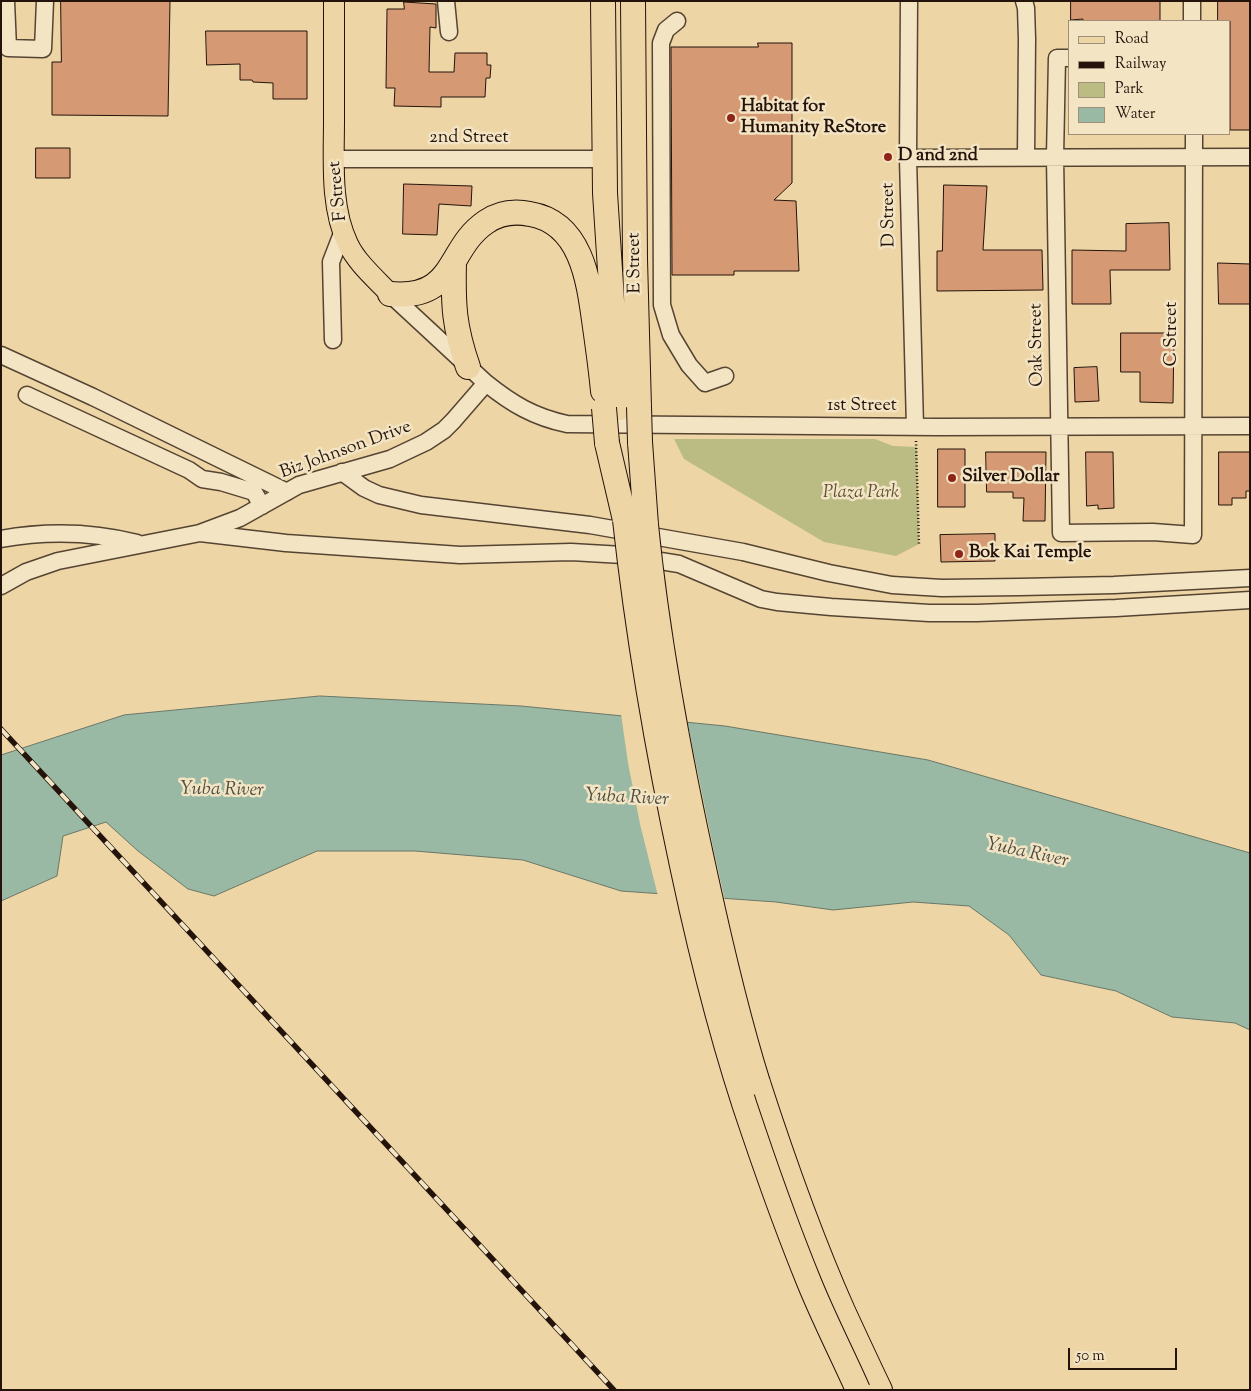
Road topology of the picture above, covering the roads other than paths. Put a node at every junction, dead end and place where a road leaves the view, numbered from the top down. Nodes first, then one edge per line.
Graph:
1 (6, 1) edge
2 (44, 1) edge
3 (334, 1) edge
4 (446, 1) edge
5 (603, 1) edge
6 (909, 1) edge
7 (1024, 1) edge
8 (1192, 1) edge
9 (635, 3) edge
10 (1192, 20) edge
11 (677, 21) dead end
12 (449, 32) dead end
13 (1063, 58) edge
14 (1194, 135) edge
15 (1026, 157) junction
16 (1056, 157) junction
17 (1194, 157) junction
18 (1250, 157) edge
19 (908, 158) junction
20 (335, 159) junction
21 (604, 159) junction
22 (343, 231) junction
23 (454, 263) junction
24 (390, 294) junction
25 (332, 340) dead end
26 (1, 355) edge
27 (468, 367) junction
28 (725, 376) dead end
29 (486, 383) junction
30 (27, 395) dead end
31 (621, 408) junction
32 (1059, 426) junction
33 (1192, 426) junction
34 (1250, 426) edge
35 (915, 427) junction
36 (342, 472) junction
37 (287, 492) junction
38 (262, 506) junction
39 (635, 523) junction
40 (200, 533) junction
41 (1193, 535) joint
42 (1, 540) edge
43 (144, 544) junction
44 (1250, 578) edge
45 (1, 586) edge
46 (1250, 600) edge
47 (858, 1390) edge
48 (880, 1390) edge

1 - 2 street
3 - 20 main road, F Street
4 - 12 street
5 - 21 highway, E Street
6 - 19 street, D Street
7 - 15 street
8 - 10 street
9 - 31 highway, E Street
11 - 28 street
13 - 16 street, Oak Street
14 - 17 street, C Street
15 - 16 street
15 - 19 street
16 - 17 street
16 - 32 street, Oak Street
17 - 18 street
17 - 33 street, C Street
19 - 35 street, D Street
20 - 21 street, 2nd Street
20 - 22 main road, F Street
21 - 31 highway, E Street
22 - 24 main road, F Street
22 - 25 street
23 - 24 highway
23 - 27 highway
23 - 31 highway
24 - 27 street, F Street
26 - 37 street
27 - 29 street, F Street
29 - 35 street, 1st Street
29 - 36 street, Biz Johnson Drive
30 - 38 street
31 - 39 highway, E Street
32 - 33 street, 1st Street
32 - 35 street, 1st Street
32 - 41 street, Oak Street
33 - 34 street, 1st Street
33 - 41 street, C Street
36 - 37 street, Biz Johnson Drive
36 - 44 street
37 - 38 street, Biz Johnson Drive
38 - 40 street, Biz Johnson Drive
39 - 47 highway, bridge
39 - 48 highway, bridge
40 - 43 street, Biz Johnson Drive
40 - 46 street
42 - 43 street
43 - 45 street, Biz Johnson Drive

